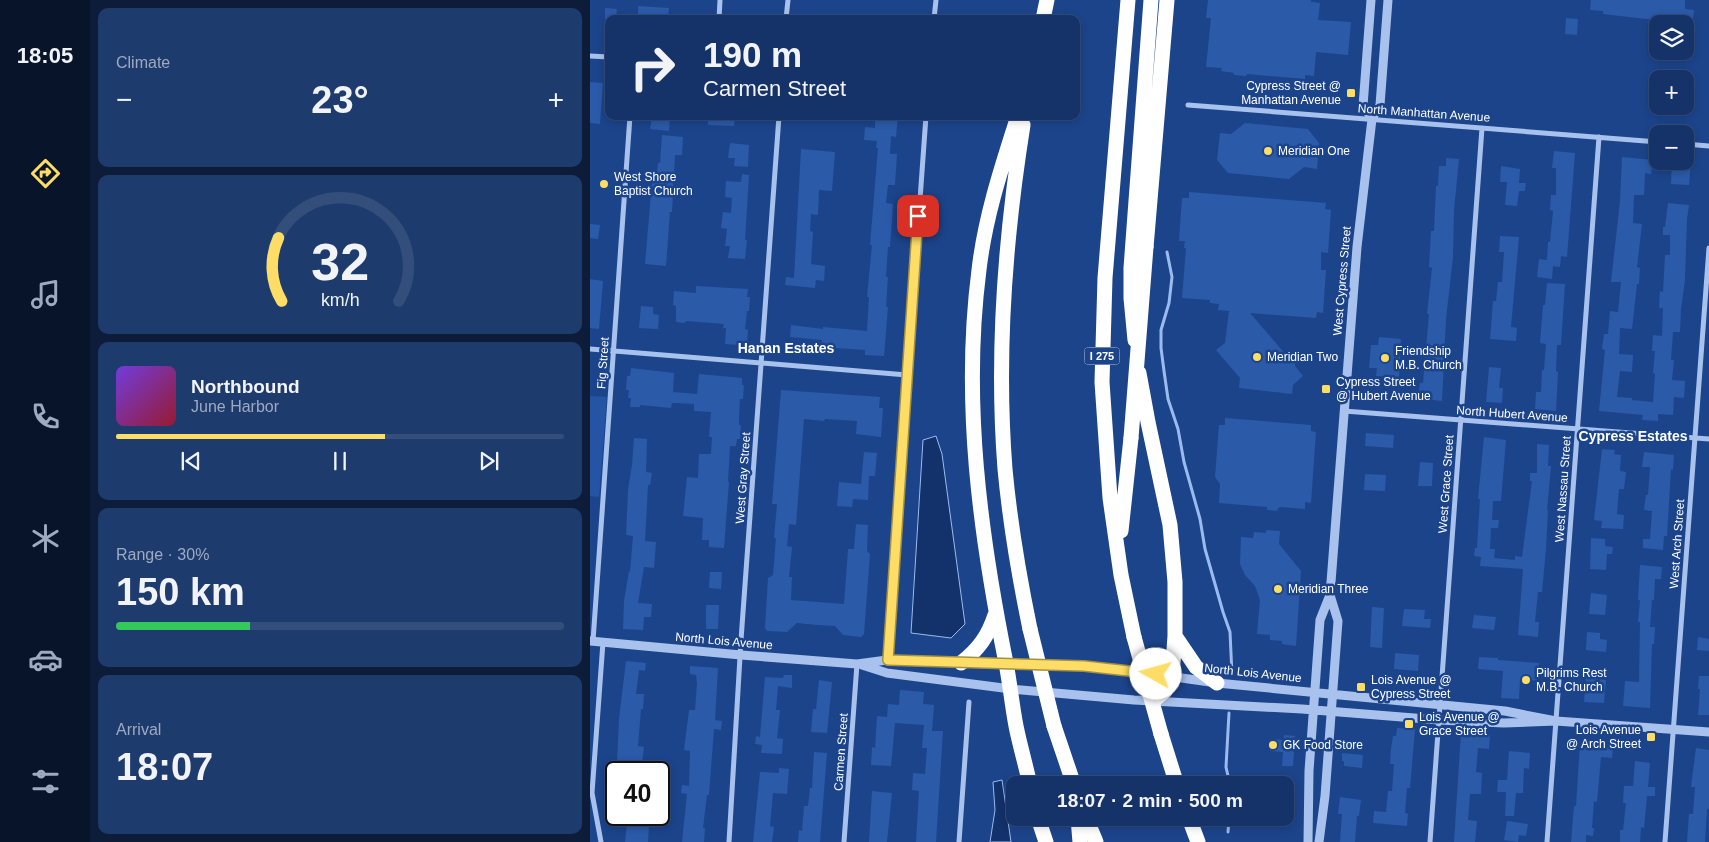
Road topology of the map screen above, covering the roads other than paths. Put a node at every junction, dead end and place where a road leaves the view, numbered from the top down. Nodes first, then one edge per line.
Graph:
1 (720, 0) edge
2 (788, 0) edge
3 (936, 0) edge
4 (1047, 0) edge
5 (1128, 0) edge
6 (1151, 0) edge
7 (1167, 0) edge
8 (1371, 0) edge
9 (1388, 0) edge
10 (719, 15) edge
11 (786, 15) edge
12 (934, 15) edge
13 (1044, 15) edge
14 (590, 56) edge
15 (605, 57) edge
16 (1188, 105) dead end
17 (1372, 119) junction
18 (630, 120) edge
19 (779, 120) edge
20 (926, 120) edge
21 (1017, 120) edge
22 (1023, 120) edge
23 (1482, 128) junction
24 (1599, 137) junction
25 (1649, 141) edge
26 (1694, 145) edge
27 (1709, 146) edge
28 (1709, 248) edge
29 (590, 349) edge
30 (614, 351) junction
31 (761, 363) junction
32 (907, 375) junction
33 (1344, 411) junction
34 (1461, 420) junction
35 (1578, 429) junction
36 (1694, 438) junction
37 (1709, 439) edge
38 (1121, 575) junction
39 (1330, 595) junction
40 (996, 613) junction
41 (1175, 636) junction
42 (592, 641) edge
43 (603, 642) junction
44 (741, 655) junction
45 (888, 660) junction
46 (961, 663) junction
47 (857, 664) junction
48 (1006, 664) junction
49 (1172, 676) junction
50 (1217, 683) junction
51 (1011, 689) junction
52 (1315, 693) junction
53 (1333, 694) junction
54 (1153, 701) junction
55 (969, 702) dead end
56 (1440, 704) junction
57 (1314, 710) junction
58 (1332, 712) junction
59 (1439, 720) junction
60 (1556, 721) junction
61 (1674, 730) junction
62 (1709, 732) edge
63 (1028, 776) edge
64 (1070, 776) edge
65 (1174, 776) edge
66 (1041, 826) edge
67 (1079, 826) edge
68 (1089, 826) edge
69 (1192, 826) edge
70 (601, 842) edge
71 (729, 842) edge
72 (844, 842) edge
73 (959, 842) edge
74 (1046, 842) edge
75 (1080, 842) edge
76 (1096, 842) edge
77 (1198, 842) edge
78 (1308, 842) edge
79 (1319, 842) edge
80 (1430, 842) edge
81 (1547, 842) edge
82 (1665, 842) edge

1 - 10 street
2 - 11 street
3 - 12 street
4 - 13 highway
5 - 38 highway, I 275
6 - 41 highway
7 - 38 highway, bridge
8 - 17 street, West Cypress Street
9 - 17 street, West Cypress Street
14 - 15 street
16 - 17 street, North Manhattan Avenue
17 - 23 street, North Manhattan Avenue
17 - 33 street, West Cypress Street
18 - 30 street, Fig Street
19 - 31 street, West Gray Street
20 - 32 street
21 - 40 highway
22 - 64 highway, bridge
23 - 24 street, North Manhattan Avenue
23 - 34 street, West Grace Street
24 - 25 street, North Manhattan Avenue
24 - 35 street, West Nassau Street
26 - 27 street
28 - 36 street, West Arch Street
29 - 30 street
30 - 31 street
30 - 42 street, Fig Street
31 - 32 street
31 - 44 street, West Gray Street
32 - 45 street
33 - 34 street, North Hubert Avenue
33 - 39 street, West Cypress Street
34 - 35 street, North Hubert Avenue
34 - 56 street, West Grace Street
35 - 36 street, North Hubert Avenue
35 - 60 street, West Nassau Street
36 - 37 street, North Hubert Avenue
36 - 61 street, West Arch Street
38 - 65 highway, I 275, bridge
39 - 52 street, West Cypress Street
39 - 53 street, West Cypress Street
40 - 46 highway
40 - 48 highway
41 - 49 highway
41 - 50 highway
42 - 43 street, North Lois Avenue
43 - 44 street, North Lois Avenue
43 - 70 street
44 - 47 street, North Lois Avenue
44 - 71 street, West Gray Street
45 - 46 street, North Lois Avenue
45 - 47 street, North Lois Avenue
46 - 48 street, North Lois Avenue
47 - 51 street, North Lois Avenue
47 - 72 street, Carmen Street
48 - 49 street, North Lois Avenue
48 - 51 highway
49 - 50 street, North Lois Avenue
49 - 54 highway
50 - 52 street, North Lois Avenue
51 - 54 street, North Lois Avenue
51 - 63 highway
52 - 53 street, North Lois Avenue
52 - 57 street, West Cypress Street
53 - 56 street, North Lois Avenue
53 - 58 street, West Cypress Street
54 - 57 street, North Lois Avenue
55 - 73 street
56 - 59 street, West Grace Street
56 - 60 street, North Lois Avenue
57 - 58 street, North Lois Avenue
57 - 78 street, West Cypress Street
58 - 59 street, North Lois Avenue
58 - 79 street, West Cypress Street
59 - 60 street, North Lois Avenue
59 - 80 street, West Grace Street
60 - 61 street, North Lois Avenue
60 - 81 street, West Nassau Street
61 - 62 street, North Lois Avenue
61 - 82 street, West Arch Street
66 - 74 highway
67 - 75 highway
68 - 76 highway
69 - 77 highway

